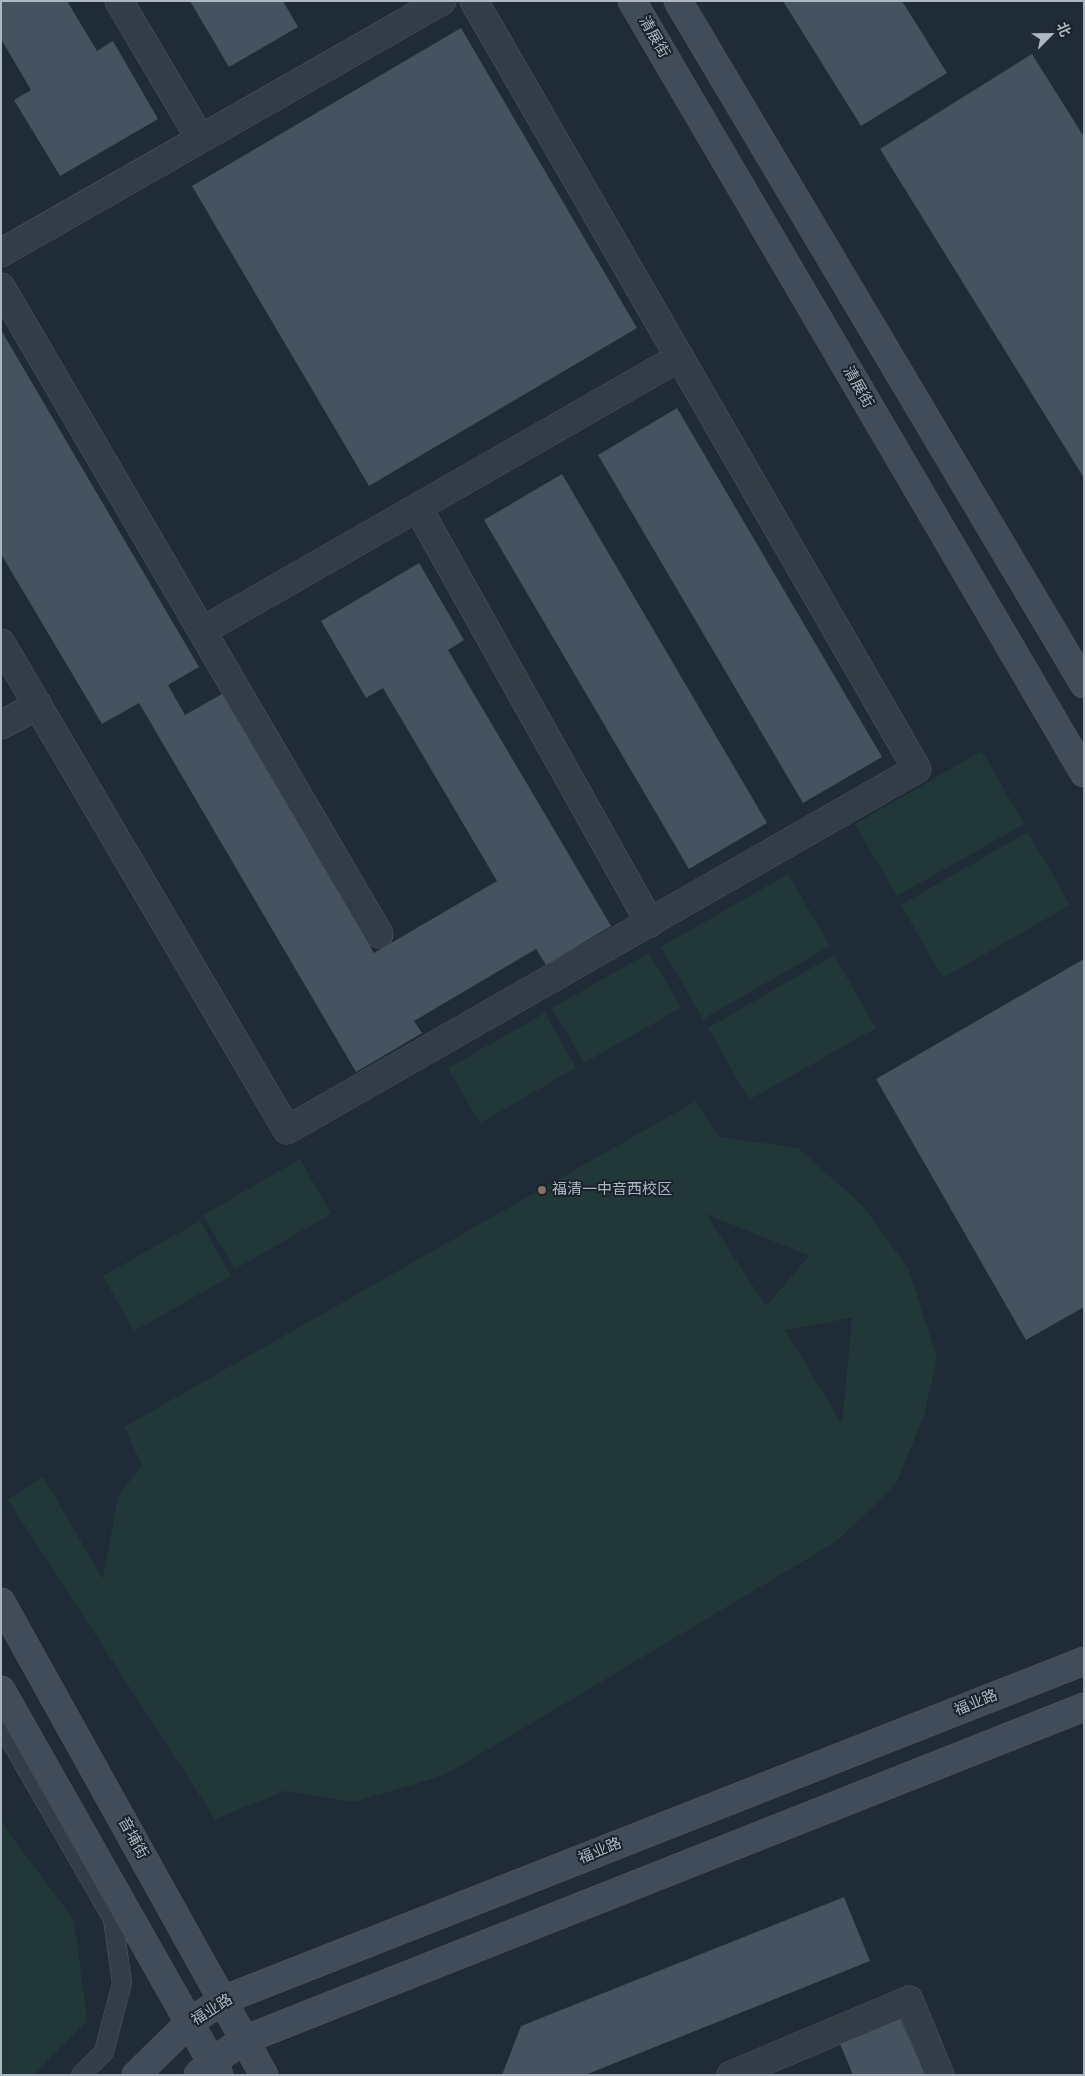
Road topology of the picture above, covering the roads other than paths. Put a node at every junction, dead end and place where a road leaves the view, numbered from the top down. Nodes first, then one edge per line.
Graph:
1 (119, 1) edge
2 (442, 1) edge
3 (474, 1) edge
4 (632, 1) edge
5 (678, 1) edge
6 (200, 138) junction
7 (1, 252) edge
8 (1, 287) edge
9 (680, 358) junction
10 (418, 508) junction
11 (202, 632) junction
12 (1, 642) edge
13 (1084, 684) edge
14 (38, 705) junction
15 (1, 725) edge
16 (1084, 772) edge
17 (650, 923) junction
18 (379, 934) dead end
19 (1, 1602) edge
20 (1084, 1660) edge
21 (1, 1690) edge
22 (1084, 1707) edge
23 (1, 1724) edge
24 (222, 2000) junction
25 (190, 2022) junction
26 (244, 2040) junction
27 (780, 2065) edge
28 (210, 2070) edge
29 (81, 2075) edge
30 (136, 2075) edge
31 (264, 2075) edge
32 (730, 2075) edge
33 (940, 2075) edge

1 - 6 street
2 - 6 street
3 - 9 street
4 - 16 street, 清展街
5 - 13 street
6 - 7 street
8 - 11 street
9 - 10 street
9 - 17 street
10 - 11 street
10 - 17 street
11 - 18 street
12 - 14 street
14 - 15 street
14 - 17 street
19 - 24 street, 音埔街
20 - 24 street, 福业路
21 - 25 street
22 - 26 street
23 - 29 lane
24 - 25 street, 福业路
24 - 26 street, 音埔街
25 - 28 street
25 - 30 street, 福业路
26 - 28 street
26 - 31 street, 音埔街
27 - 32 street
27 - 33 street

